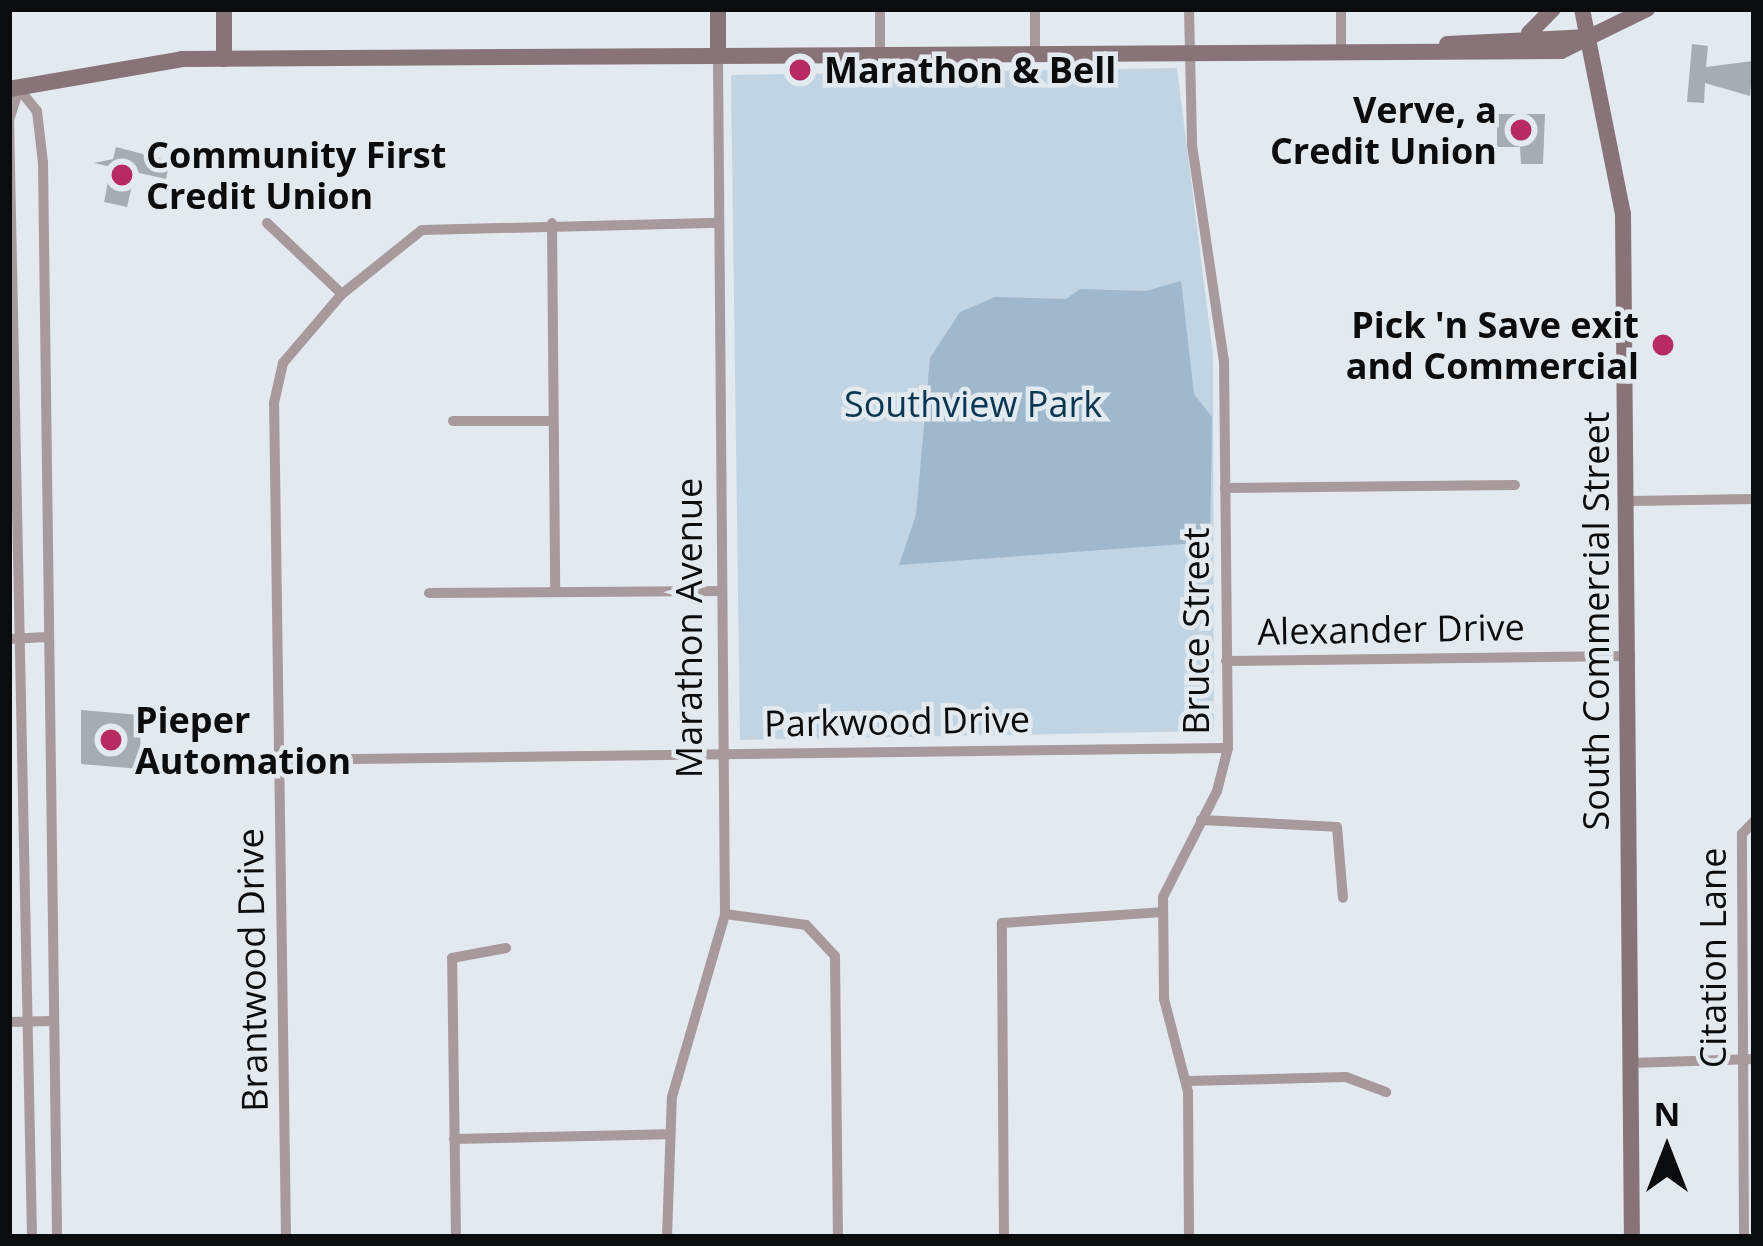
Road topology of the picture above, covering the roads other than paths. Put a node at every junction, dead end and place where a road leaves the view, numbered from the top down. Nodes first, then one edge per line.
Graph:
1 (224, 9) edge
2 (718, 9) edge
3 (880, 9) edge
4 (1035, 9) edge
5 (1189, 9) edge
6 (1341, 9) edge
7 (1553, 9) edge
8 (1582, 9) edge
9 (1647, 9) edge
10 (1526, 35) junction
11 (1589, 37) junction
12 (1430, 47) junction
13 (1342, 48) junction
14 (1189, 49) junction
15 (1035, 50) junction
16 (880, 52) junction
17 (718, 55) junction
18 (224, 59) junction
19 (12, 91) edge
20 (267, 223) dead end
21 (552, 223) junction
22 (719, 223) junction
23 (342, 294) junction
24 (452, 421) dead end
25 (553, 422) junction
26 (1516, 485) dead end
27 (1225, 488) junction
28 (1754, 499) edge
29 (1630, 500) junction
30 (721, 591) junction
31 (555, 592) junction
32 (429, 593) dead end
33 (47, 637) junction
34 (15, 639) edge
35 (1630, 656) junction
36 (1226, 661) junction
37 (1228, 748) junction
38 (722, 753) junction
39 (280, 760) junction
40 (1201, 820) junction
41 (1750, 822) edge
42 (1342, 898) dead end
43 (1162, 912) junction
44 (725, 914) junction
45 (506, 949) dead end
46 (29, 1021) junction
47 (53, 1021) junction
48 (9, 1022) edge
49 (1749, 1059) edge
50 (1631, 1064) junction
51 (1186, 1081) junction
52 (1386, 1092) dead end
53 (667, 1134) junction
54 (454, 1139) junction
55 (32, 1237) edge
56 (57, 1237) edge
57 (286, 1237) edge
58 (456, 1237) edge
59 (667, 1237) edge
60 (838, 1237) edge
61 (1004, 1237) edge
62 (1189, 1237) edge
63 (1632, 1237) edge
64 (1744, 1237) edge

1 - 18 main road
2 - 17 main road, Marathon Avenue
3 - 16 street
4 - 15 street
5 - 14 street, Bruce Street
6 - 13 street
7 - 10 main road
8 - 11 main road, South Commercial Street
9 - 11 main road
10 - 11 main road
10 - 12 main road
11 - 12 main road
11 - 29 main road, South Commercial Street
12 - 13 main road
13 - 14 main road
14 - 15 main road
14 - 27 street, Bruce Street
15 - 16 main road
16 - 17 main road
17 - 18 main road
17 - 22 street, Marathon Avenue
18 - 19 main road
19 - 33 street
19 - 34 street
20 - 23 street
21 - 22 street, Brantwood Drive
21 - 23 street, Brantwood Drive
21 - 25 street
22 - 30 street, Marathon Avenue
23 - 39 street, Brantwood Drive
24 - 25 street
25 - 31 street
26 - 27 street
27 - 36 street, Bruce Street
28 - 29 street
29 - 35 main road, South Commercial Street
30 - 31 street
30 - 38 street, Marathon Avenue
31 - 32 street
33 - 34 street
33 - 47 street
34 - 46 street
35 - 36 street, Alexander Drive
35 - 50 main road, South Commercial Street
36 - 37 street, Bruce Street
37 - 38 street, Parkwood Drive
37 - 40 street, Bruce Street
38 - 39 street, Parkwood Drive
38 - 44 street, Marathon Avenue
39 - 57 street, Brantwood Drive
40 - 42 street
40 - 43 street, Bruce Street
41 - 49 street, Citation Lane
43 - 51 street, Bruce Street
43 - 61 street
44 - 53 street, Marathon Avenue
44 - 60 street
45 - 54 street
46 - 47 street
46 - 48 street
46 - 55 street
47 - 56 street
49 - 50 street
49 - 64 street, Citation Lane
50 - 63 main road, South Commercial Street
51 - 52 street
51 - 62 street, Bruce Street
53 - 54 street
53 - 59 street, Marathon Avenue
54 - 58 street

